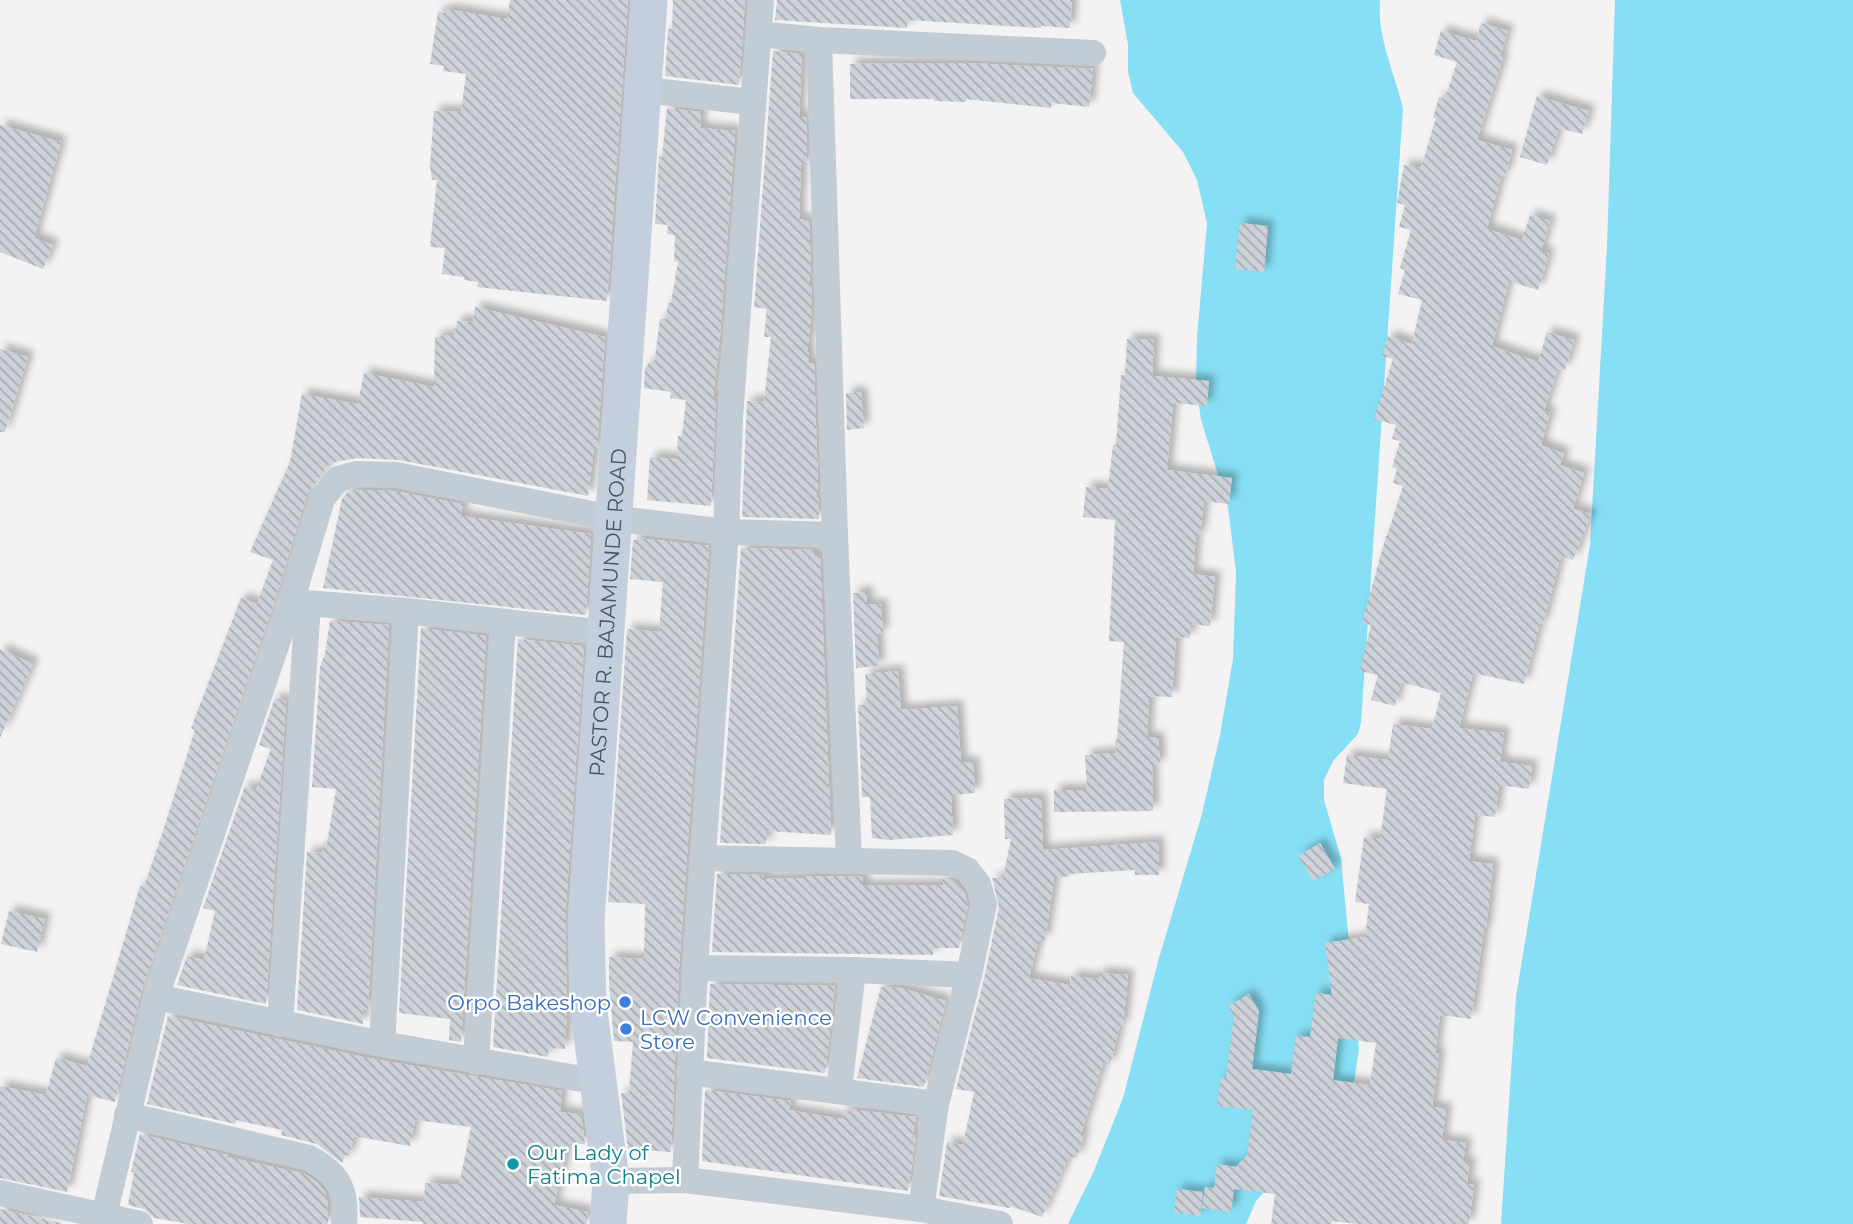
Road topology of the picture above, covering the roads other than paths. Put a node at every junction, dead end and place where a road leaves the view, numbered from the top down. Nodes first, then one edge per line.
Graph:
1 (649, 0) edge
2 (761, 0) edge
3 (758, 34) junction
4 (819, 40) junction
5 (1093, 53) dead end
6 (645, 90) junction
7 (752, 103) junction
8 (612, 518) junction
9 (726, 532) junction
10 (835, 535) junction
11 (300, 603) junction
12 (406, 611) junction
13 (503, 622) junction
14 (606, 633) junction
15 (702, 858) junction
16 (849, 860) junction
17 (695, 968) junction
18 (853, 970) junction
19 (969, 975) junction
20 (156, 997) junction
21 (280, 1024) junction
22 (382, 1044) junction
23 (475, 1062) junction
24 (689, 1072) junction
25 (599, 1082) junction
26 (839, 1091) junction
27 (936, 1104) junction
28 (127, 1115) junction
29 (685, 1180) junction
30 (611, 1181) junction
31 (0, 1193) edge
32 (921, 1209) junction
33 (103, 1220) edge
34 (140, 1224) edge
35 (344, 1224) edge
36 (608, 1224) edge
37 (1000, 1224) edge

1 - 6 street, PASTOR R. BAJAMUNDE ROAD
2 - 3 street
3 - 4 street
3 - 7 street
4 - 5 street
4 - 10 street
6 - 7 street
6 - 8 street, PASTOR R. BAJAMUNDE ROAD
7 - 9 street
8 - 9 street
8 - 11 street
8 - 14 street, PASTOR R. BAJAMUNDE ROAD
9 - 10 street
9 - 15 street
10 - 16 street
11 - 12 street
11 - 20 street
11 - 21 street
12 - 13 street
12 - 22 street
13 - 14 street
13 - 23 street
14 - 25 street, PASTOR R. BAJAMUNDE ROAD
15 - 16 street
15 - 17 street
16 - 19 street
17 - 18 street
17 - 24 street
18 - 19 street
18 - 26 street
19 - 27 street
20 - 21 street
20 - 28 street
21 - 22 street
22 - 23 street
23 - 25 street
24 - 26 street
24 - 29 street
25 - 30 street, PASTOR R. BAJAMUNDE ROAD
26 - 27 street
27 - 32 street
28 - 33 street
28 - 35 street
29 - 30 street
29 - 32 street
30 - 36 street, PASTOR R. BAJAMUNDE ROAD
31 - 33 street
32 - 37 street
33 - 34 street

